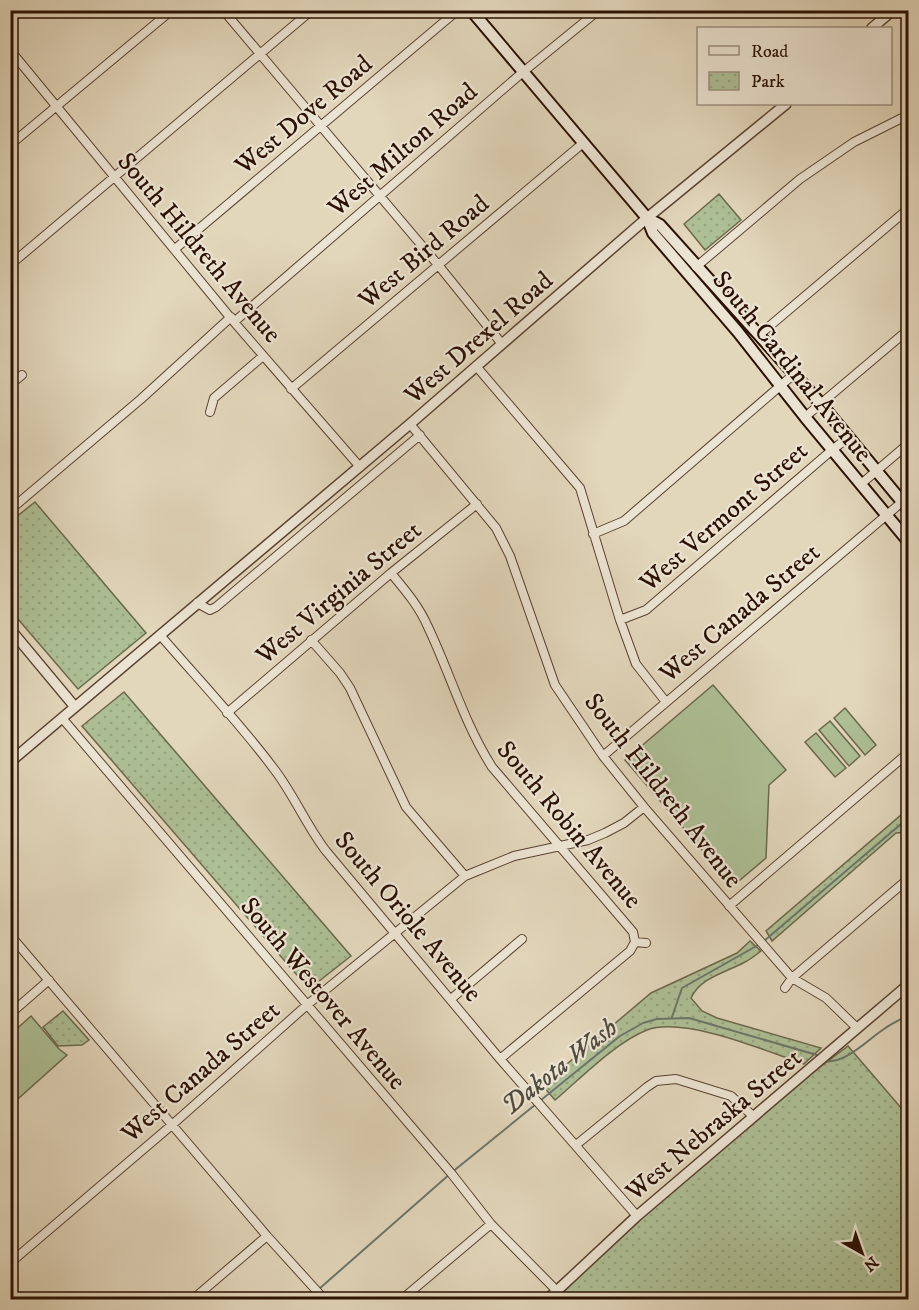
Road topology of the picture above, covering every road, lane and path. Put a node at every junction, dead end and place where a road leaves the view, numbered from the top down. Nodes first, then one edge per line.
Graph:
1 (21, 10) edge
2 (172, 10) edge
3 (223, 10) edge
4 (312, 10) edge
5 (458, 10) edge
6 (471, 10) edge
7 (599, 10) edge
8 (894, 10) edge
9 (10, 20) edge
10 (873, 27) edge
11 (10, 50) edge
12 (260, 54) junction
13 (523, 72) junction
14 (785, 105) edge
15 (58, 107) junction
16 (909, 115) edge
17 (321, 127) junction
18 (582, 144) junction
19 (10, 145) edge
20 (114, 177) junction
21 (381, 196) junction
22 (909, 208) edge
23 (646, 218) junction
24 (175, 249) junction
25 (10, 265) edge
26 (439, 266) junction
27 (696, 267) junction
28 (232, 320) junction
29 (909, 330) edge
30 (759, 335) junction
31 (502, 344) junction
32 (263, 356) junction
33 (476, 366) junction
34 (794, 374) junction
35 (22, 375) dead end
36 (10, 385) edge
37 (781, 386) junction
38 (291, 389) junction
39 (821, 404) junction
40 (210, 412) dead end
41 (805, 417) junction
42 (410, 424) junction
43 (420, 435) junction
44 (849, 437) junction
45 (909, 444) edge
46 (832, 450) junction
47 (360, 467) junction
48 (877, 470) junction
49 (861, 484) junction
50 (477, 504) junction
51 (905, 505) edge
52 (10, 510) edge
53 (886, 515) junction
54 (593, 534) junction
55 (909, 541) edge
56 (391, 573) junction
57 (197, 603) junction
58 (620, 620) junction
59 (10, 629) edge
60 (160, 634) junction
61 (311, 640) junction
62 (666, 702) junction
63 (75, 707) junction
64 (227, 713) junction
65 (62, 718) junction
66 (909, 753) edge
67 (603, 756) junction
68 (10, 762) edge
69 (644, 807) junction
70 (560, 846) junction
71 (465, 876) junction
72 (909, 879) edge
73 (729, 906) junction
74 (395, 932) junction
75 (10, 935) edge
76 (522, 939) dead end
77 (635, 942) junction
78 (646, 943) dead end
79 (792, 978) junction
80 (49, 980) junction
81 (909, 985) edge
82 (785, 988) dead end
83 (451, 999) junction
84 (307, 1005) junction
85 (10, 1014) edge
86 (856, 1027) junction
87 (500, 1059) junction
88 (753, 1116) junction
89 (173, 1124) junction
90 (576, 1145) junction
91 (637, 1216) junction
92 (491, 1224) junction
93 (267, 1236) junction
94 (10, 1263) edge
95 (556, 1292) junction
96 (192, 1299) edge
97 (325, 1299) edge
98 (401, 1299) edge
99 (547, 1299) edge

1 - 9 street
2 - 15 street
3 - 12 street
4 - 12 street
5 - 17 street, West Dove Road
6 - 13 main road, South Cardinal Avenue
7 - 13 street, West Milton Road
8 - 10 street
11 - 15 street, South Hildreth Avenue
12 - 17 street
12 - 20 street
13 - 18 main road, South Cardinal Avenue
13 - 21 street, West Milton Road
14 - 23 street, West Drexel Road
15 - 19 street
15 - 20 street, South Hildreth Avenue
16 - 27 street
17 - 21 street
17 - 24 street, West Dove Road
18 - 23 main road, South Cardinal Avenue
18 - 26 street, West Bird Road
20 - 24 street, South Hildreth Avenue
20 - 25 street
21 - 26 street
21 - 28 street, West Milton Road
22 - 30 street
23 - 27 main road, South Cardinal Avenue
23 - 31 street, West Drexel Road
23 - 37 main road, South Cardinal Avenue
24 - 28 street, South Hildreth Avenue
26 - 31 street
26 - 38 street, West Bird Road
27 - 30 main road, South Cardinal Avenue
28 - 32 street, South Hildreth Avenue
28 - 52 street, West Milton Road
29 - 39 street
30 - 34 main road, South Cardinal Avenue
31 - 33 street, West Drexel Road
32 - 38 street, South Hildreth Avenue
32 - 40 street
33 - 42 street, West Drexel Road
33 - 54 street
34 - 37 street
34 - 39 main road, South Cardinal Avenue
35 - 36 street
37 - 41 main road, South Cardinal Avenue
37 - 54 street
38 - 47 street, South Hildreth Avenue
39 - 41 street
39 - 44 main road, South Cardinal Avenue
41 - 46 main road, South Cardinal Avenue
42 - 43 street, South Hildreth Avenue
42 - 47 street, West Drexel Road
43 - 50 street, South Hildreth Avenue
43 - 57 street, West Drexel Road
44 - 46 street, West Vermont Street
44 - 48 main road, South Cardinal Avenue
45 - 48 street
46 - 49 main road, South Cardinal Avenue
46 - 58 street, West Vermont Street
47 - 57 street, West Drexel Road
48 - 49 street
48 - 51 main road, South Cardinal Avenue
49 - 53 main road, South Cardinal Avenue
50 - 56 street, West Virginia Street
50 - 67 street, South Hildreth Avenue
51 - 53 street, West Canada Street
53 - 55 main road, South Cardinal Avenue
53 - 62 street, West Canada Street
54 - 58 street
56 - 61 street, West Virginia Street
56 - 70 street, South Robin Avenue
57 - 60 street, West Drexel Road
58 - 62 street
59 - 63 street
60 - 63 street, West Drexel Road
60 - 64 street, South Oriole Avenue
61 - 64 street, West Virginia Street
61 - 71 street
62 - 67 street, West Canada Street
63 - 65 street, West Drexel Road
64 - 74 street, South Oriole Avenue
65 - 68 street, West Drexel Road
65 - 84 street, South Westover Avenue
66 - 73 street
67 - 69 street, South Hildreth Avenue
69 - 70 street, West Canada Street
69 - 73 street, South Hildreth Avenue
70 - 71 street, West Canada Street
70 - 77 street, South Robin Avenue
71 - 74 street, West Canada Street
72 - 79 street
73 - 79 street, South Hildreth Avenue
74 - 83 street, South Oriole Avenue
74 - 84 street, West Canada Street
75 - 80 street
76 - 83 street
77 - 78 street
77 - 87 street
79 - 82 street
79 - 86 street, South Hildreth Avenue
80 - 85 street
80 - 89 street
81 - 86 street, West Nebraska Street
83 - 87 street, South Oriole Avenue
84 - 89 street, West Canada Street
84 - 92 street, South Westover Avenue
86 - 88 street, West Nebraska Street
87 - 90 street, South Oriole Avenue
88 - 90 street
88 - 91 street, West Nebraska Street
89 - 93 street
89 - 94 street, West Canada Street
90 - 91 street, South Oriole Avenue
91 - 95 street, West Nebraska Street
92 - 95 street, South Westover Avenue
92 - 98 street
93 - 96 street
93 - 97 street
95 - 99 street, West Nebraska Street

